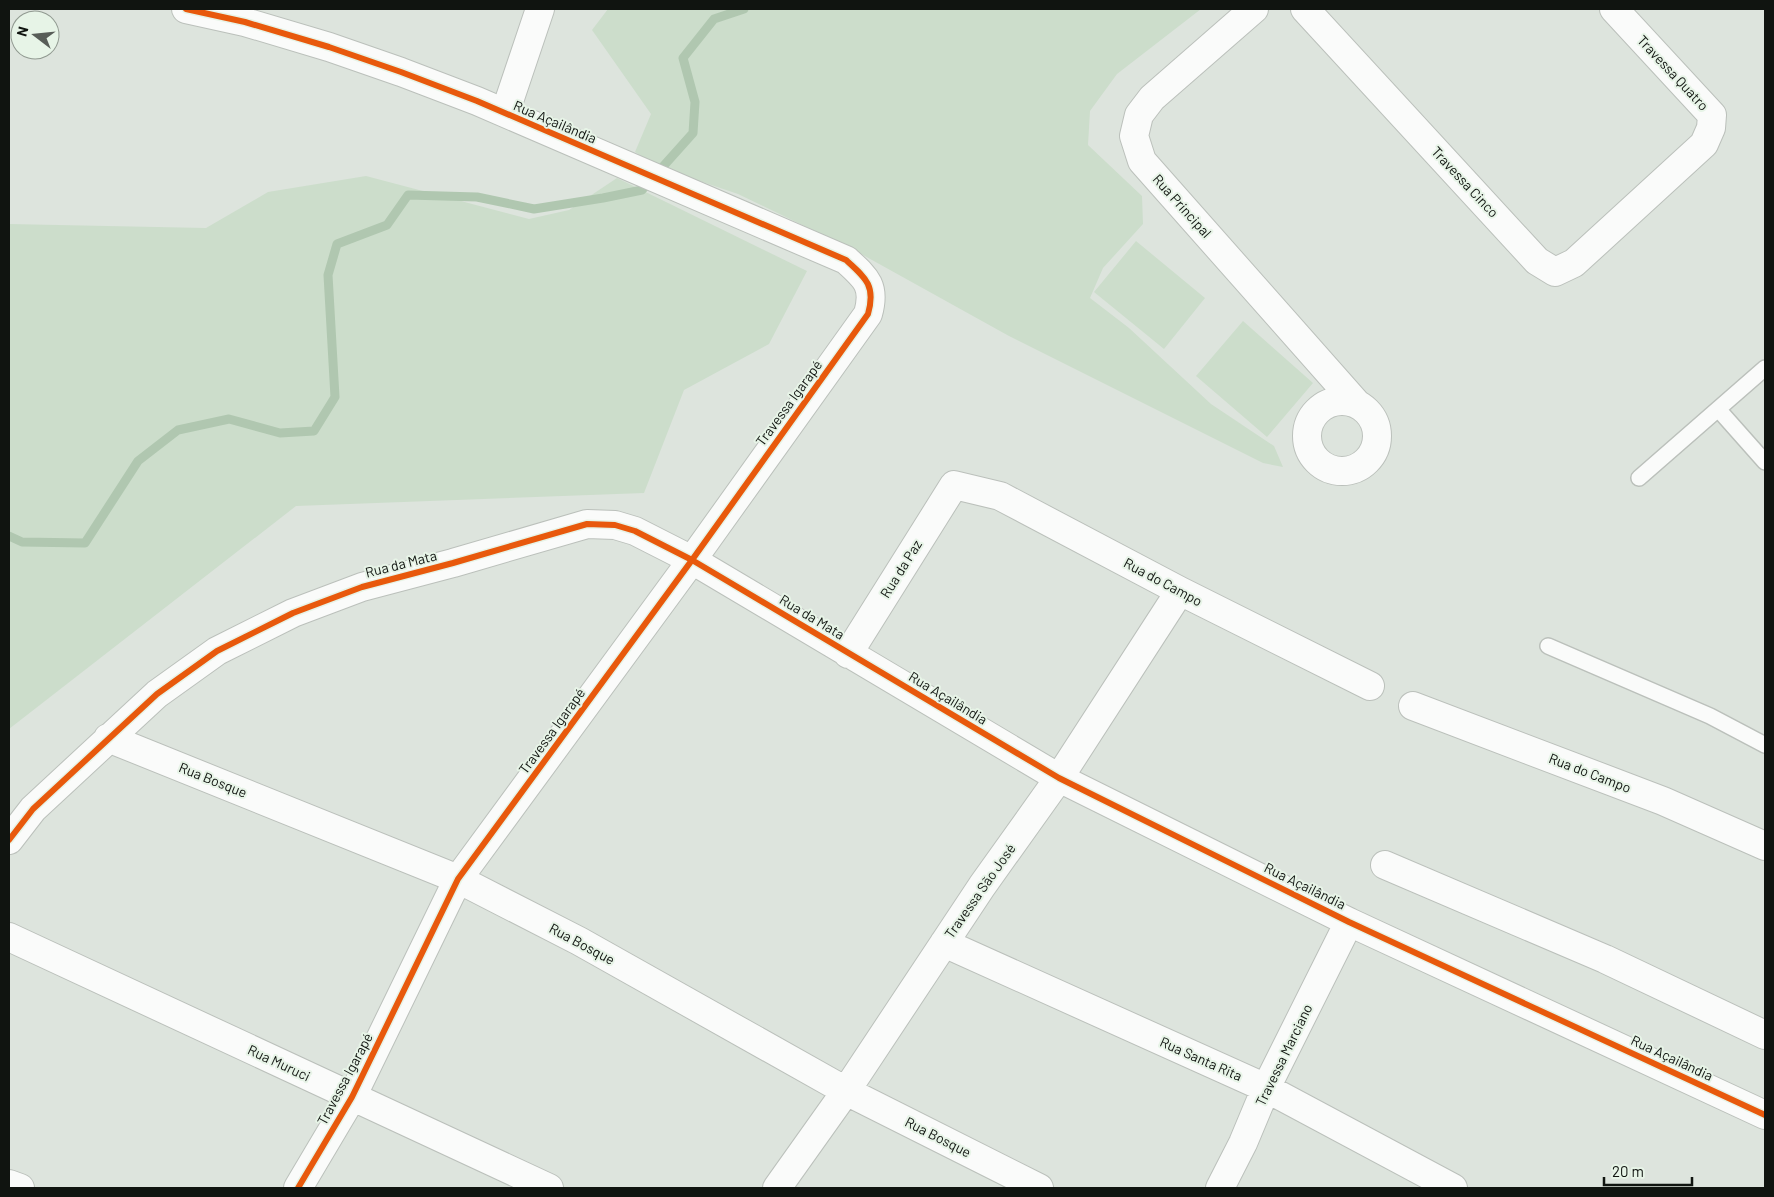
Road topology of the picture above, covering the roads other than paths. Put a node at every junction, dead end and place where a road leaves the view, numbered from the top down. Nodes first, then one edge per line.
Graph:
1 (186, 9) edge
2 (540, 9) edge
3 (1254, 9) edge
4 (1305, 9) edge
5 (1614, 9) edge
6 (505, 113) junction
7 (1638, 205) joint
8 (868, 314) joint
9 (1765, 368) edge
10 (1357, 404) dead end
11 (1718, 409) junction
12 (1765, 462) edge
13 (1638, 478) dead end
14 (954, 485) joint
15 (692, 560) junction
16 (1180, 591) junction
17 (1548, 646) dead end
18 (848, 654) junction
19 (1370, 686) dead end
20 (1413, 706) dead end
21 (108, 738) junction
22 (1765, 744) edge
23 (1059, 778) junction
24 (9, 840) edge
25 (1765, 846) edge
26 (1385, 865) dead end
27 (458, 879) junction
28 (1350, 922) junction
29 (9, 936) edge
30 (944, 943) junction
31 (1765, 1035) edge
32 (1266, 1088) junction
33 (846, 1091) junction
34 (352, 1097) junction
35 (1765, 1115) edge
36 (9, 1184) edge
37 (20, 1188) edge
38 (298, 1188) edge
39 (549, 1188) edge
40 (777, 1188) edge
41 (1039, 1188) edge
42 (1220, 1188) edge
43 (1453, 1188) edge

1 - 6 street, Rua Açailândia
2 - 6 street
3 - 10 street, Rua Principal
4 - 7 street, Travessa Cinco
5 - 7 street, Travessa Quatro
6 - 8 street, Rua Açailândia
8 - 15 street, Travessa Igarapé
9 - 11 lane
11 - 12 lane
11 - 13 lane
14 - 16 street, Rua do Campo
14 - 18 street, Rua da Paz
15 - 18 street, Rua da Mata
15 - 21 street, Rua da Mata
15 - 27 street, Travessa Igarapé
16 - 19 street, Rua do Campo
16 - 23 street, Travessa São José
17 - 22 lane
18 - 23 street, Rua Açailândia
20 - 25 street, Rua do Campo
21 - 24 street, Rua da Mata
21 - 27 street, Rua Bosque
23 - 28 street, Rua Açailândia
23 - 30 street, Travessa São José
26 - 31 street
27 - 33 street, Rua Bosque
27 - 34 street, Travessa Igarapé
28 - 32 street, Travessa Marciano
28 - 35 street, Rua Açailândia
29 - 34 street, Rua Muruci
30 - 32 street, Rua Santa Rita
30 - 33 street, Travessa São José
32 - 42 street, Travessa Marciano
32 - 43 street, Rua Santa Rita
33 - 40 street, Travessa São José
33 - 41 street, Rua Bosque
34 - 38 street, Travessa Igarapé
34 - 39 street, Rua Muruci
36 - 37 street

